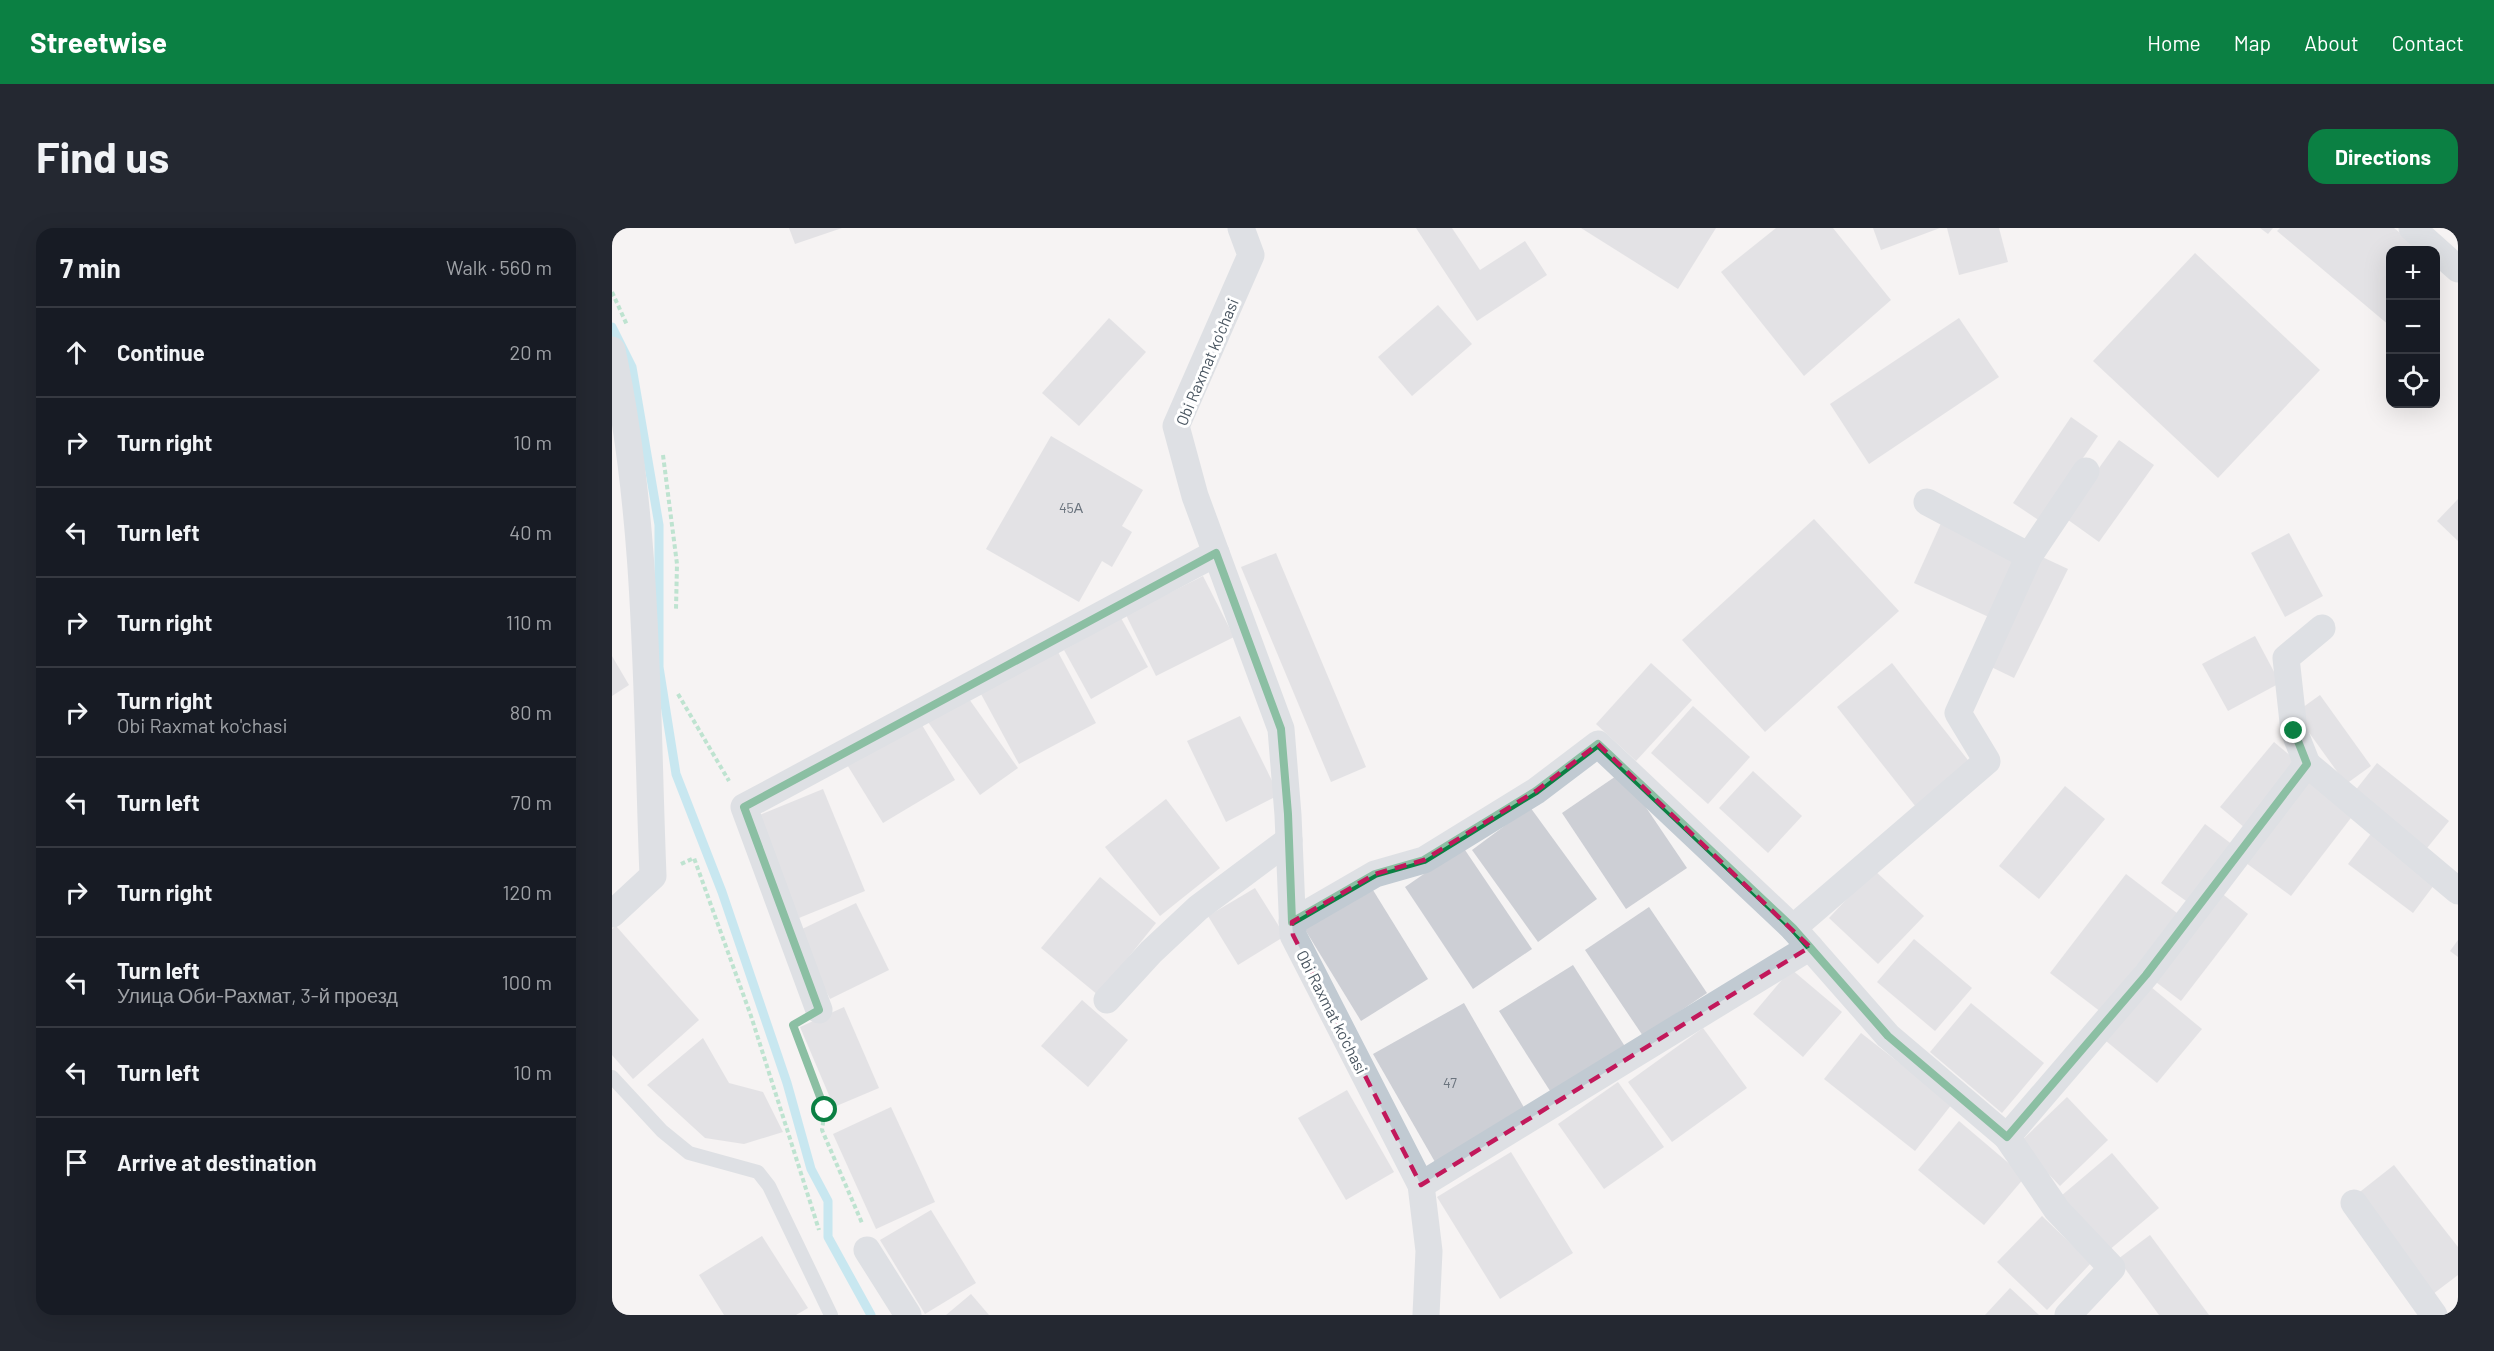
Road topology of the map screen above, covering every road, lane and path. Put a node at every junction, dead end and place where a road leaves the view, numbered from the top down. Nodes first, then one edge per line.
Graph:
1 (1241, 228) edge
2 (2412, 228) edge
3 (2458, 269) edge
4 (612, 350) edge
5 (2086, 471) dead end
6 (1926, 502) dead end
7 (1216, 553) junction
8 (2029, 556) junction
9 (2322, 628) dead end
10 (2307, 764) junction
11 (1289, 840) junction
12 (652, 876) junction
13 (2458, 891) edge
14 (612, 914) edge
15 (1292, 922) junction
16 (1801, 938) junction
17 (1107, 1000) dead end
18 (819, 1010) joint
19 (612, 1077) edge
20 (2007, 1137) junction
21 (1421, 1185) junction
22 (2354, 1203) dead end
23 (820, 1234) dead end
24 (867, 1250) joint
25 (831, 1315) edge
26 (908, 1315) edge
27 (1426, 1315) edge
28 (2067, 1315) edge
29 (2434, 1315) edge

1 - 7 street, Obi Raxmat ko'chasi
2 - 3 street
4 - 12 street
5 - 8 street
6 - 8 street
7 - 11 street, Obi Raxmat ko'chasi
7 - 18 street
8 - 16 street
9 - 10 street
10 - 13 street
10 - 20 street
11 - 15 street, Obi Raxmat ko'chasi
11 - 17 street
12 - 14 street
12 - 23 path
15 - 16 street
15 - 21 street, Obi Raxmat ko'chasi
16 - 20 street
16 - 21 street
18 - 24 path
19 - 25 lane
20 - 28 street
21 - 27 street, Obi Raxmat ko'chasi
22 - 29 street
24 - 26 street

